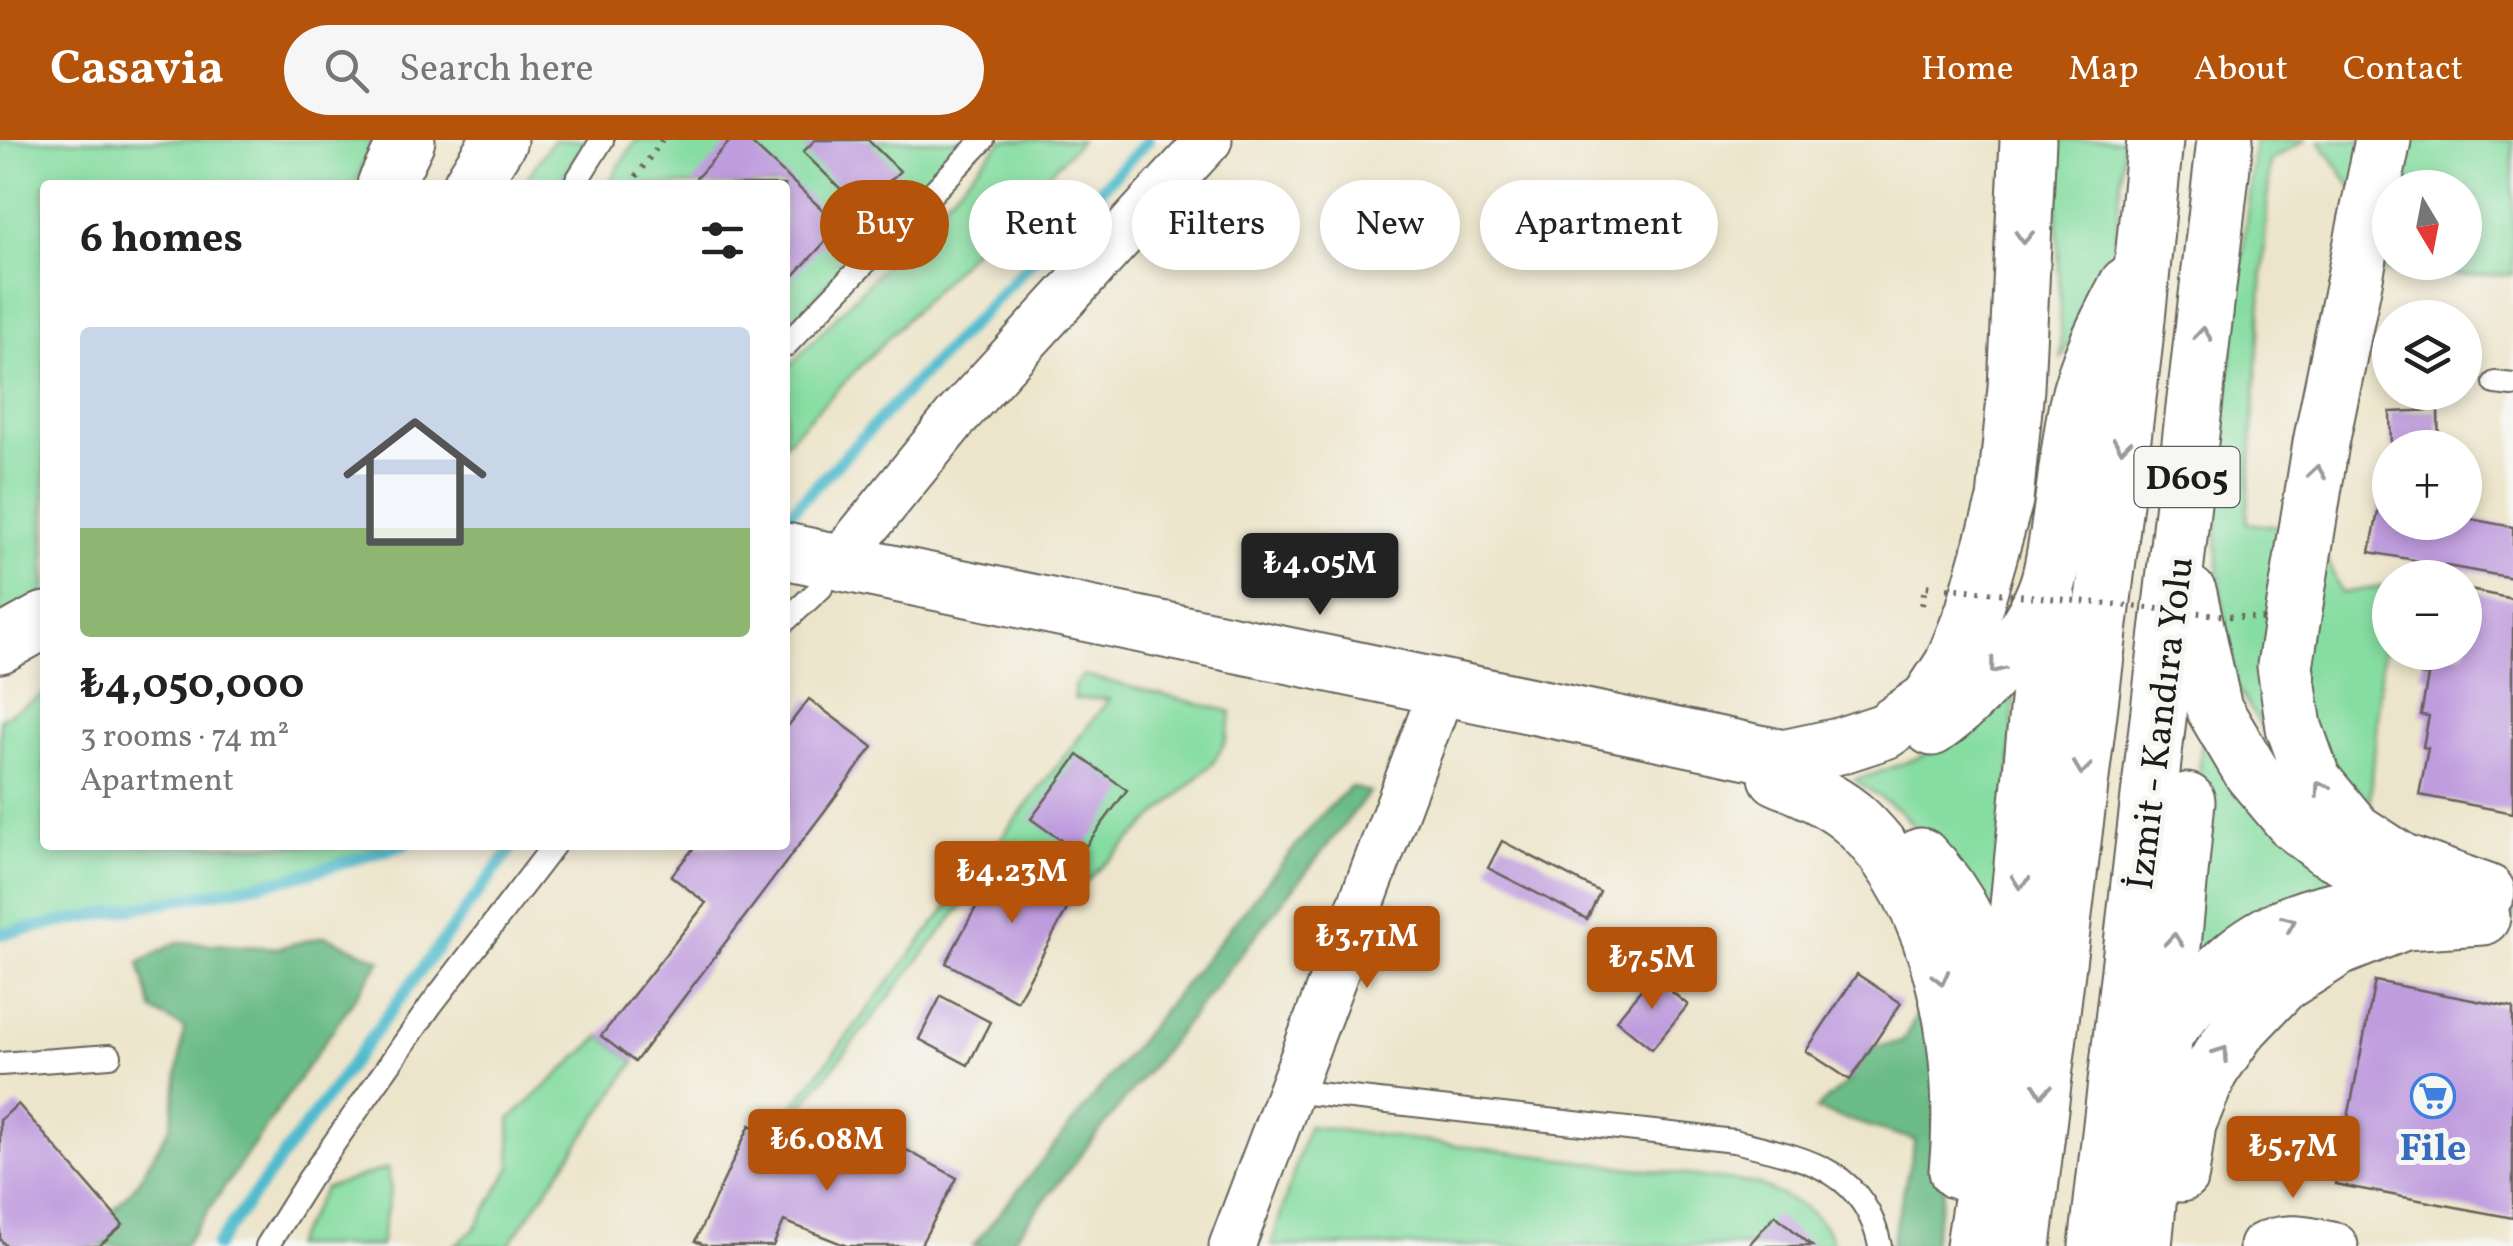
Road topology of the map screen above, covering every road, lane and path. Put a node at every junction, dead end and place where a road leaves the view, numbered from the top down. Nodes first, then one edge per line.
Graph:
1 (408, 140) edge
2 (499, 140) edge
3 (602, 140) edge
4 (662, 140) edge
5 (982, 140) edge
6 (1209, 140) edge
7 (2028, 140) edge
8 (2155, 140) edge
9 (2225, 140) edge
10 (2382, 140) edge
11 (388, 180) edge
12 (475, 180) edge
13 (577, 180) edge
14 (634, 180) edge
15 (2144, 251) junction
16 (790, 341) edge
17 (2179, 550) junction
18 (2050, 576) junction
19 (803, 581) edge
20 (1946, 588) dead end
21 (2270, 620) dead end
22 (40, 623) edge
23 (0, 645) edge
24 (2200, 646) junction
25 (40, 660) edge
26 (0, 680) edge
27 (1435, 708) junction
28 (1780, 768) junction
29 (550, 850) edge
30 (2485, 905) junction
31 (2166, 1032) junction
32 (2004, 1048) junction
33 (110, 1056) dead end
34 (0, 1064) edge
35 (1290, 1090) junction
36 (2007, 1243) edge
37 (267, 1246) edge
38 (1232, 1246) edge
39 (1880, 1246) edge
40 (1950, 1246) edge
41 (2098, 1246) edge
42 (2144, 1246) edge
43 (2173, 1246) edge
44 (2262, 1246) edge
45 (2336, 1246) edge

1 - 11 main road
2 - 12 main road
3 - 13 lane
4 - 14 path
5 - 16 lane
6 - 19 street
7 -> 28 main road
8 - 15 main road
17 -> 9 main road, İzmit - Kandıra Yolu / D605
30 -> 10 main road
15 - 18 main road
15 -> 36 main road
17 - 24 main road
17 - 41 main road, İzmit - Kandıra Yolu / D605
18 -> 28 main road
18 -> 32 main road
19 - 27 main road
19 - 28 main road
20 - 21 path, bridge
22 - 23 main road
24 - 30 main road
31 -> 24 main road
25 - 26 main road
27 - 28 main road
27 - 35 street
28 - 32 main road
28 -> 40 main road
29 - 37 lane
31 -> 30 main road
43 -> 30 main road
31 - 42 main road
32 - 36 main road
33 - 34 lane
35 - 38 street
35 - 39 lane
44 - 45 street

